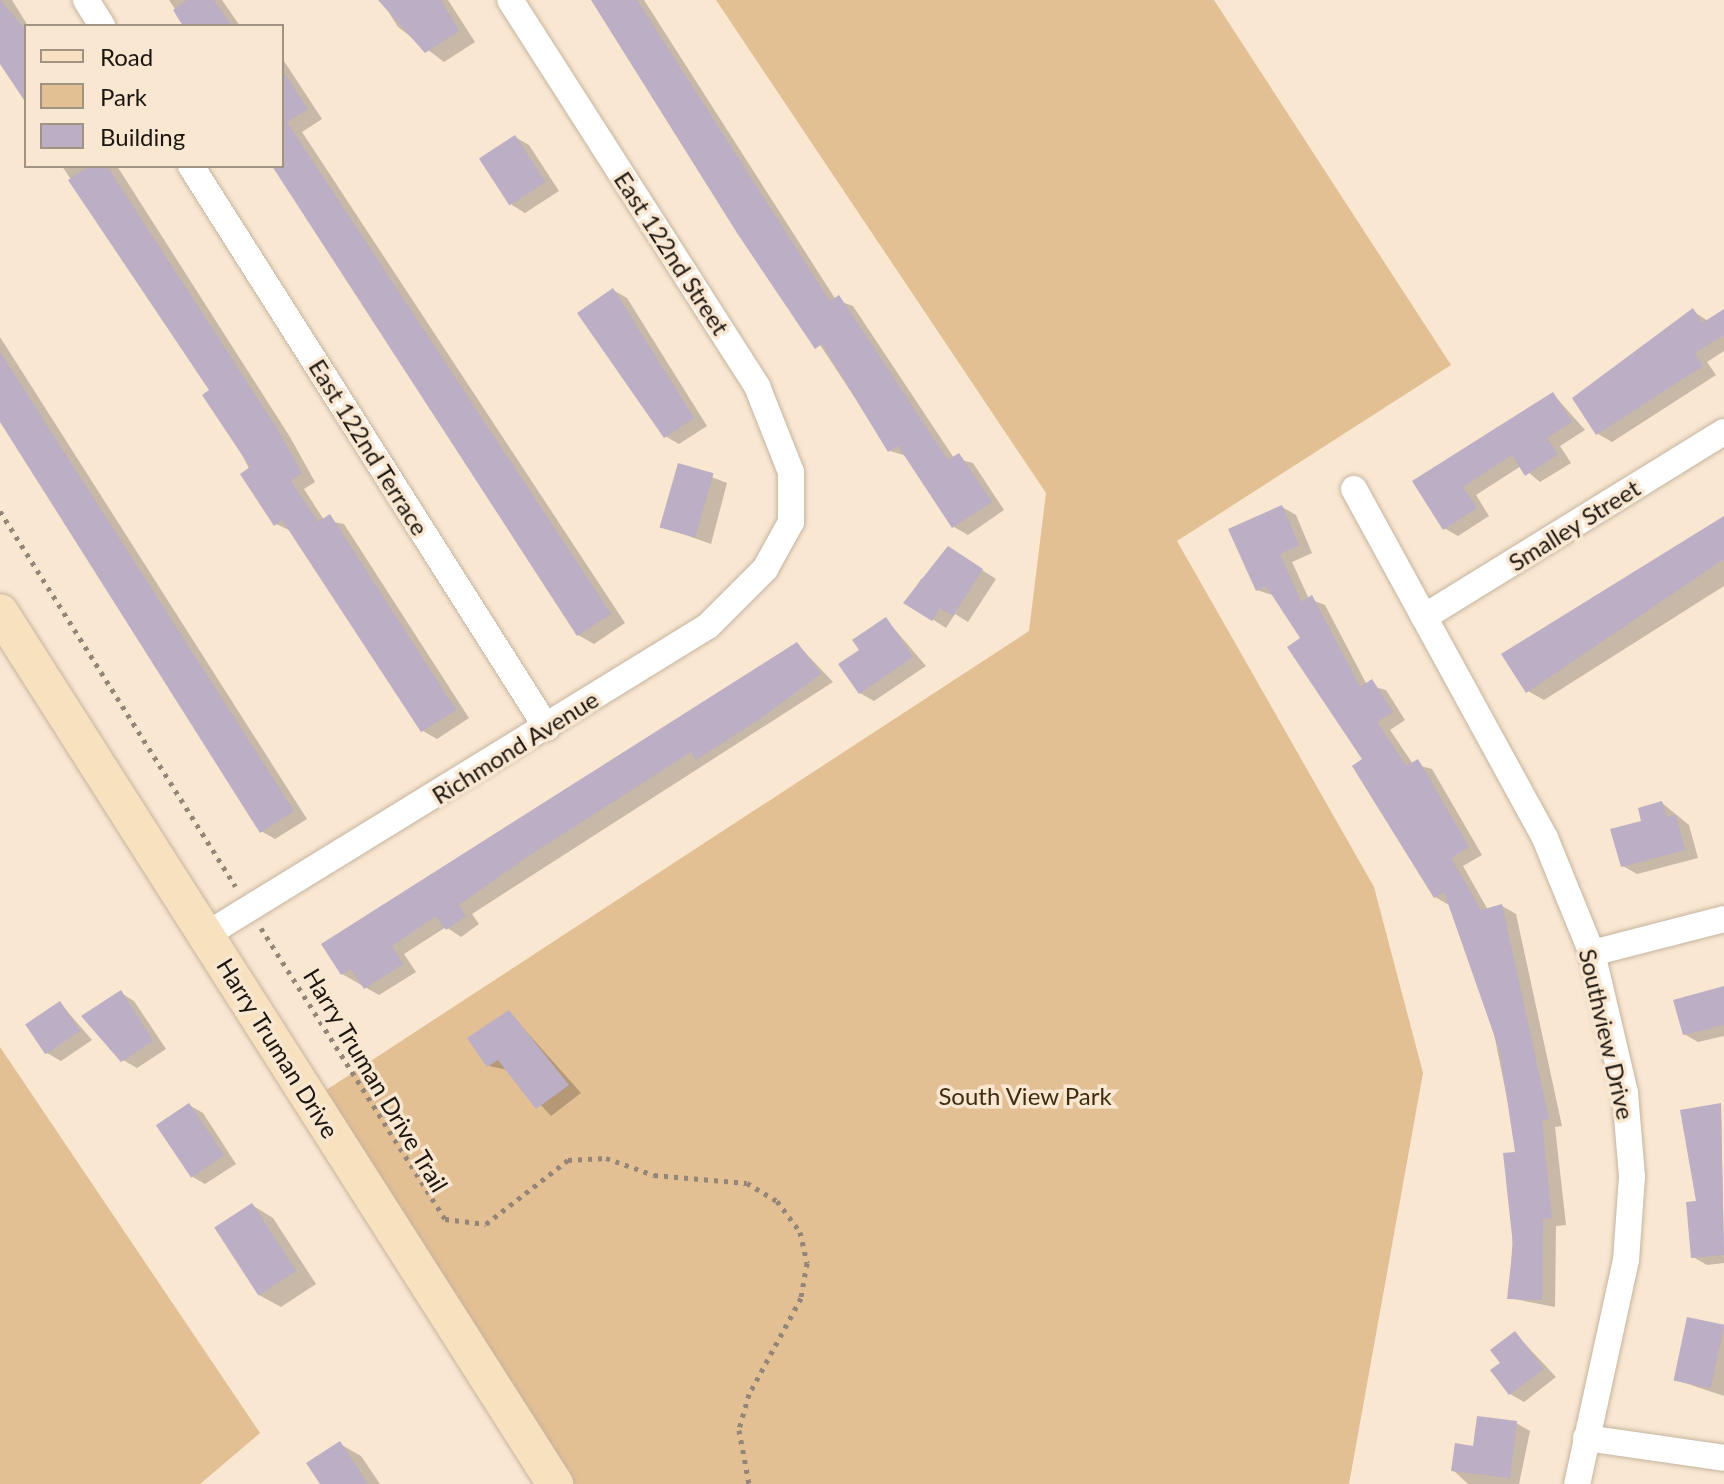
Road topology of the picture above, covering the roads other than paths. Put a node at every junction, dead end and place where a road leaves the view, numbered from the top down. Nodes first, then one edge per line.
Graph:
1 (86, 0) edge
2 (510, 0) edge
3 (101, 24) edge
4 (192, 168) edge
5 (1724, 432) edge
6 (1354, 489) dead end
7 (791, 522) joint
8 (0, 612) edge
9 (1424, 617) junction
10 (547, 728) junction
11 (1724, 919) edge
12 (206, 935) junction
13 (1592, 953) junction
14 (1586, 1438) junction
15 (1724, 1458) edge
16 (555, 1484) edge
17 (1577, 1484) edge

1 - 3 street
2 - 7 street, East 122nd Street
4 - 10 street, East 122nd Terrace
5 - 9 street, Smalley Street
6 - 9 street, Southview Drive
7 - 10 street, Richmond Avenue
8 - 12 main road, Harry Truman Drive
9 - 13 street, Southview Drive
10 - 12 street, Richmond Avenue
11 - 13 street
12 - 16 main road, Harry Truman Drive
13 - 14 street, Southview Drive
14 - 15 street
14 - 17 street, Southview Drive

